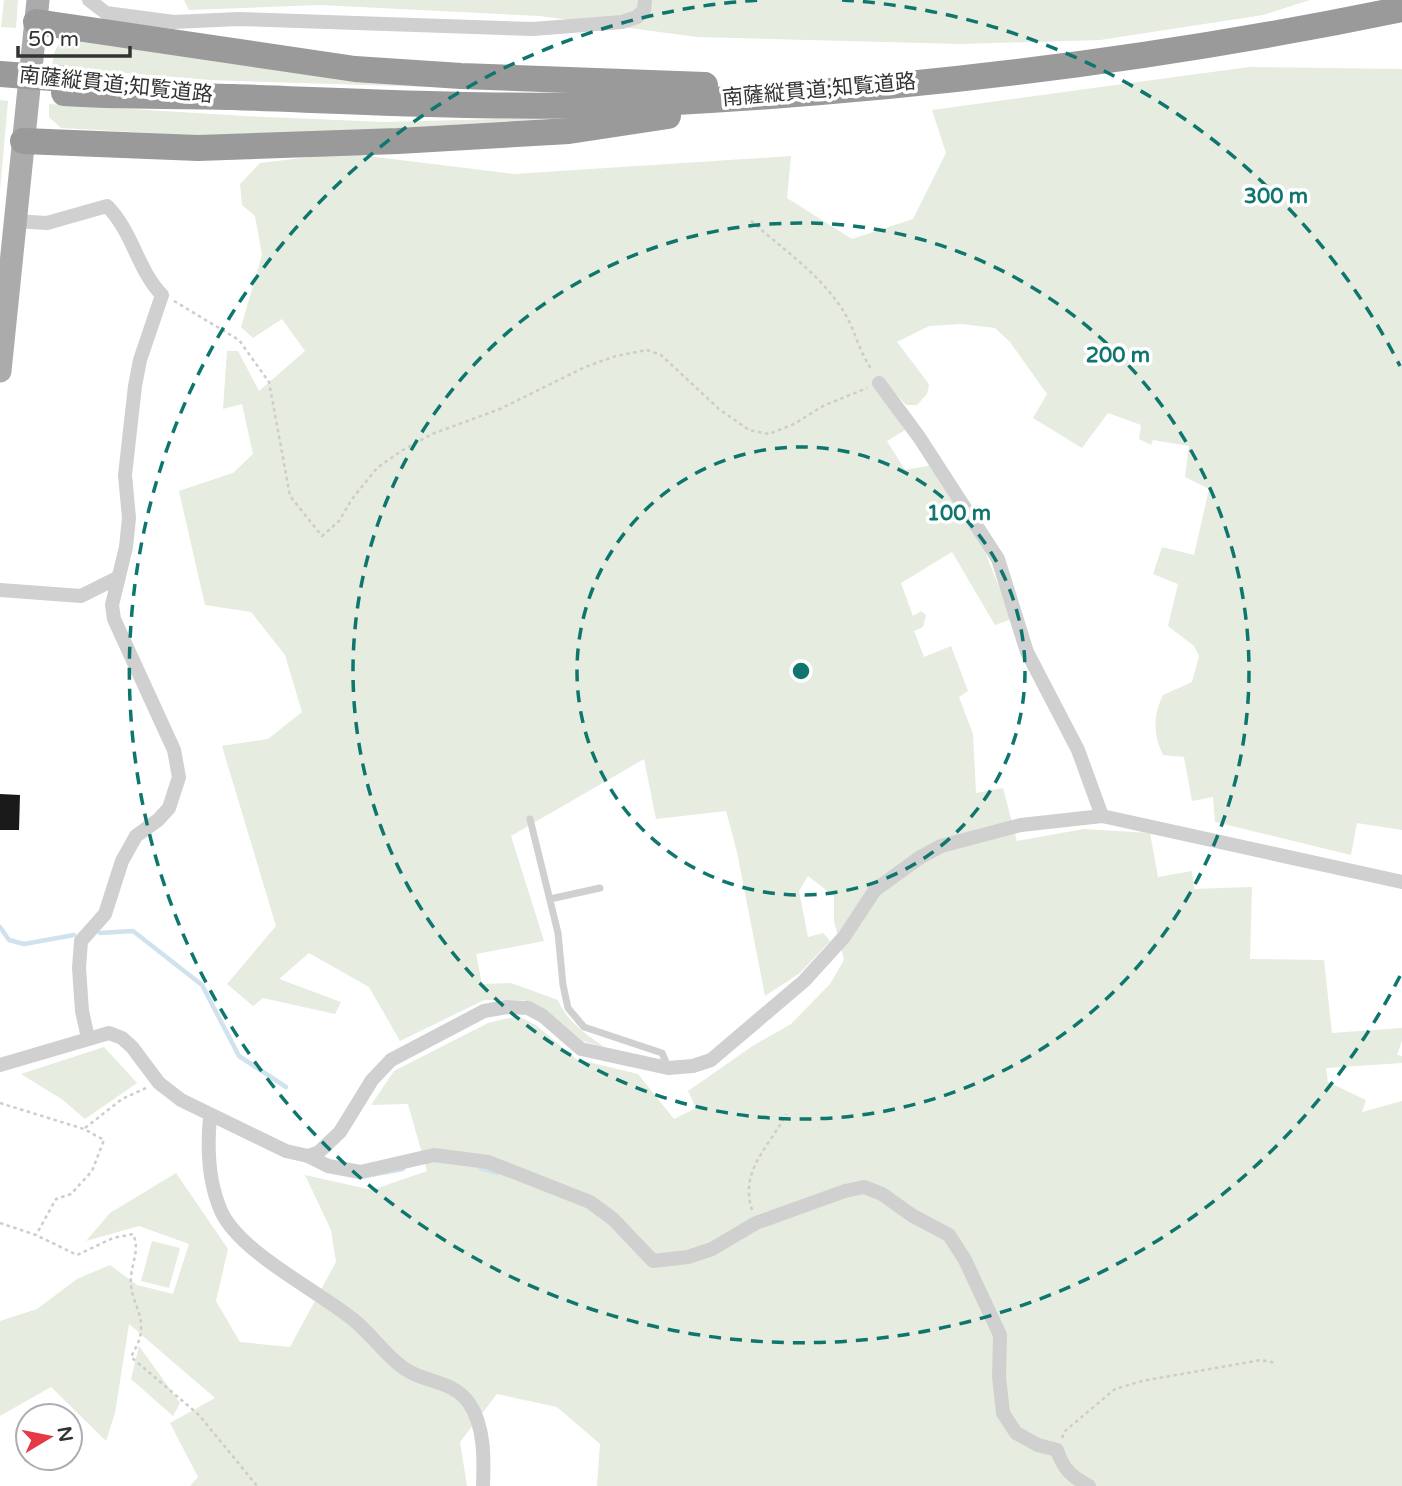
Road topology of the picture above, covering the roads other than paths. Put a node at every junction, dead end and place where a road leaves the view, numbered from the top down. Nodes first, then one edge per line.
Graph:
1 (89, 0) edge
2 (645, 0) edge
3 (1402, 9) edge
4 (37, 11) edge
5 (0, 82) edge
6 (843, 90) junction
7 (23, 141) junction
8 (15, 221) junction
9 (0, 371) edge
10 (879, 383) road end
11 (117, 578) junction
12 (0, 590) edge
13 (1102, 816) junction
14 (530, 819) dead end
15 (1402, 882) edge
16 (600, 888) dead end
17 (550, 899) junction
18 (88, 1038) junction
19 (0, 1065) edge
20 (668, 1068) junction
21 (210, 1117) junction
22 (308, 1156) junction
23 (484, 1486) edge
24 (1089, 1486) edge

1 - 2 street
3 - 6 highway, 南薩縦貫道;知覧道路
4 - 6 highway
4 - 7 main road
5 - 6 highway, 南薩縦貫道;知覧道路, bridge
6 - 7 highway
7 - 8 main road
8 - 9 main road
8 - 11 street
10 - 13 street
11 - 12 street
11 - 18 street
13 - 15 street
13 - 20 street
14 - 17 lane
16 - 17 lane
17 - 20 lane
18 - 19 street
18 - 21 street
20 - 22 street
21 - 22 street
21 - 23 street
22 - 24 street

